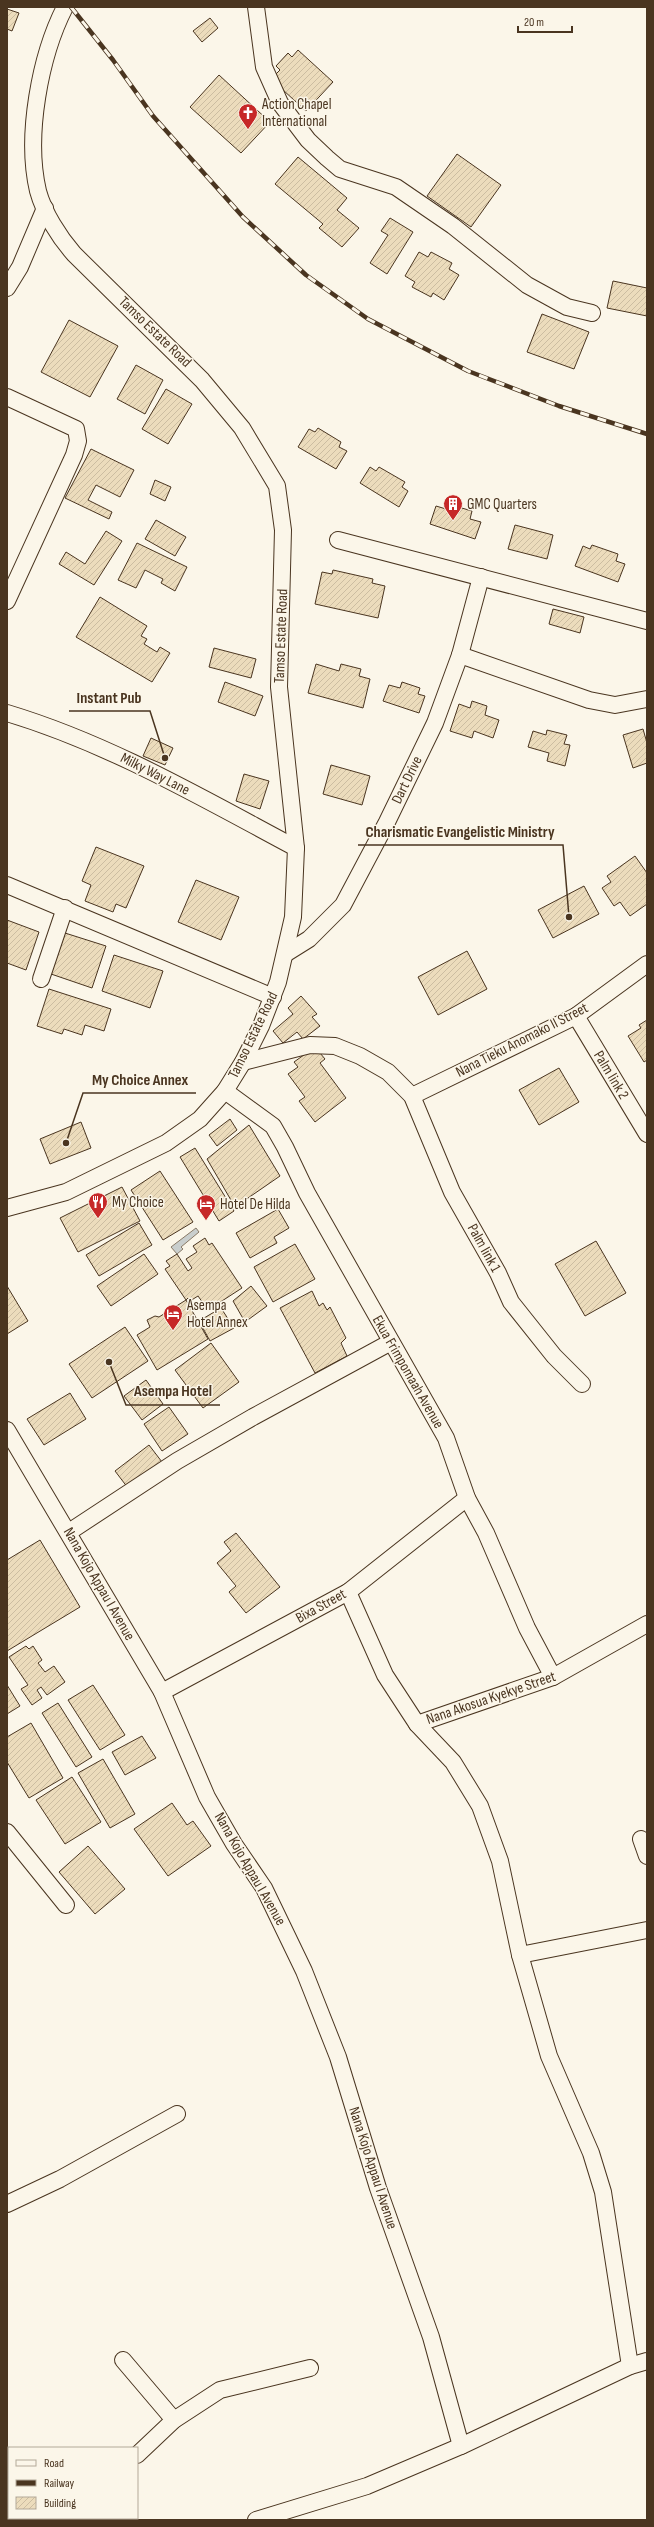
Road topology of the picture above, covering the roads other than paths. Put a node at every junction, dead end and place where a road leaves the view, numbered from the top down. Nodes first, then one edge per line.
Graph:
1 (65, 7) edge
2 (256, 7) edge
3 (45, 208) junction
4 (7, 288) edge
5 (592, 313) dead end
6 (7, 397) edge
7 (338, 540) dead end
8 (481, 577) junction
9 (7, 601) edge
10 (647, 621) edge
11 (460, 655) junction
12 (647, 699) edge
13 (7, 714) edge
14 (296, 848) junction
15 (7, 885) edge
16 (65, 908) junction
17 (285, 954) junction
18 (647, 964) edge
19 (41, 979) dead end
20 (273, 997) junction
21 (576, 1016) junction
22 (243, 1062) junction
23 (225, 1091) junction
24 (412, 1096) junction
25 (647, 1134) edge
26 (7, 1208) edge
27 (391, 1342) junction
28 (582, 1384) dead end
29 (7, 1430) edge
30 (467, 1498) junction
31 (69, 1532) junction
32 (348, 1592) junction
33 (647, 1624) edge
34 (553, 1678) junction
35 (162, 1692) junction
36 (417, 1724) junction
37 (7, 1832) edge
38 (641, 1839) dead end
39 (647, 1856) edge
40 (66, 1905) dead end
41 (647, 1930) edge
42 (520, 1955) junction
43 (177, 2114) dead end
44 (7, 2204) edge
45 (123, 2360) dead end
46 (647, 2360) edge
47 (630, 2366) junction
48 (310, 2368) dead end
49 (174, 2420) junction
50 (461, 2446) junction
51 (138, 2454) edge
52 (256, 2520) edge

1 - 3 street, Tamso Estate Road
2 - 5 street
3 - 4 street
3 - 14 street, Tamso Estate Road
6 - 9 street
7 - 8 street
8 - 10 street
8 - 11 street, Dart Drive
11 - 12 street
11 - 17 street, Dart Drive
13 - 14 street, Milky Way Lane
14 - 17 street, Tamso Estate Road
15 - 16 street
16 - 19 street
16 - 20 street
17 - 20 street, Tamso Estate Road
18 - 21 street, Nana Tieku Anomako II Street
20 - 22 street, Tamso Estate Road
21 - 24 street, Nana Tieku Anomako II Street
21 - 25 street, Palm link 2
22 - 23 street, Tamso Estate Road
22 - 24 street
23 - 26 street, Tamso Estate Road
23 - 27 street, Ekua Frimpomaah Avenue
24 - 28 street, Palm link 1
27 - 30 street, Ekua Frimpomaah Avenue
27 - 31 street
29 - 31 street, Nana Kojo Appau I Avenue
30 - 32 street, Bixa Street
30 - 34 street, Ekua Frimpomaah Avenue
31 - 35 street, Nana Kojo Appau I Avenue
32 - 35 street, Bixa Street
32 - 36 street
33 - 34 street, Nana Akosua Kyekye Street
34 - 36 street, Nana Akosua Kyekye Street
35 - 50 street, Nana Kojo Appau I Avenue
36 - 42 street
37 - 40 street
38 - 39 street
41 - 42 street
42 - 47 street
43 - 44 street
45 - 49 street
46 - 47 street
47 - 50 street
48 - 49 street
49 - 51 street
50 - 52 street

